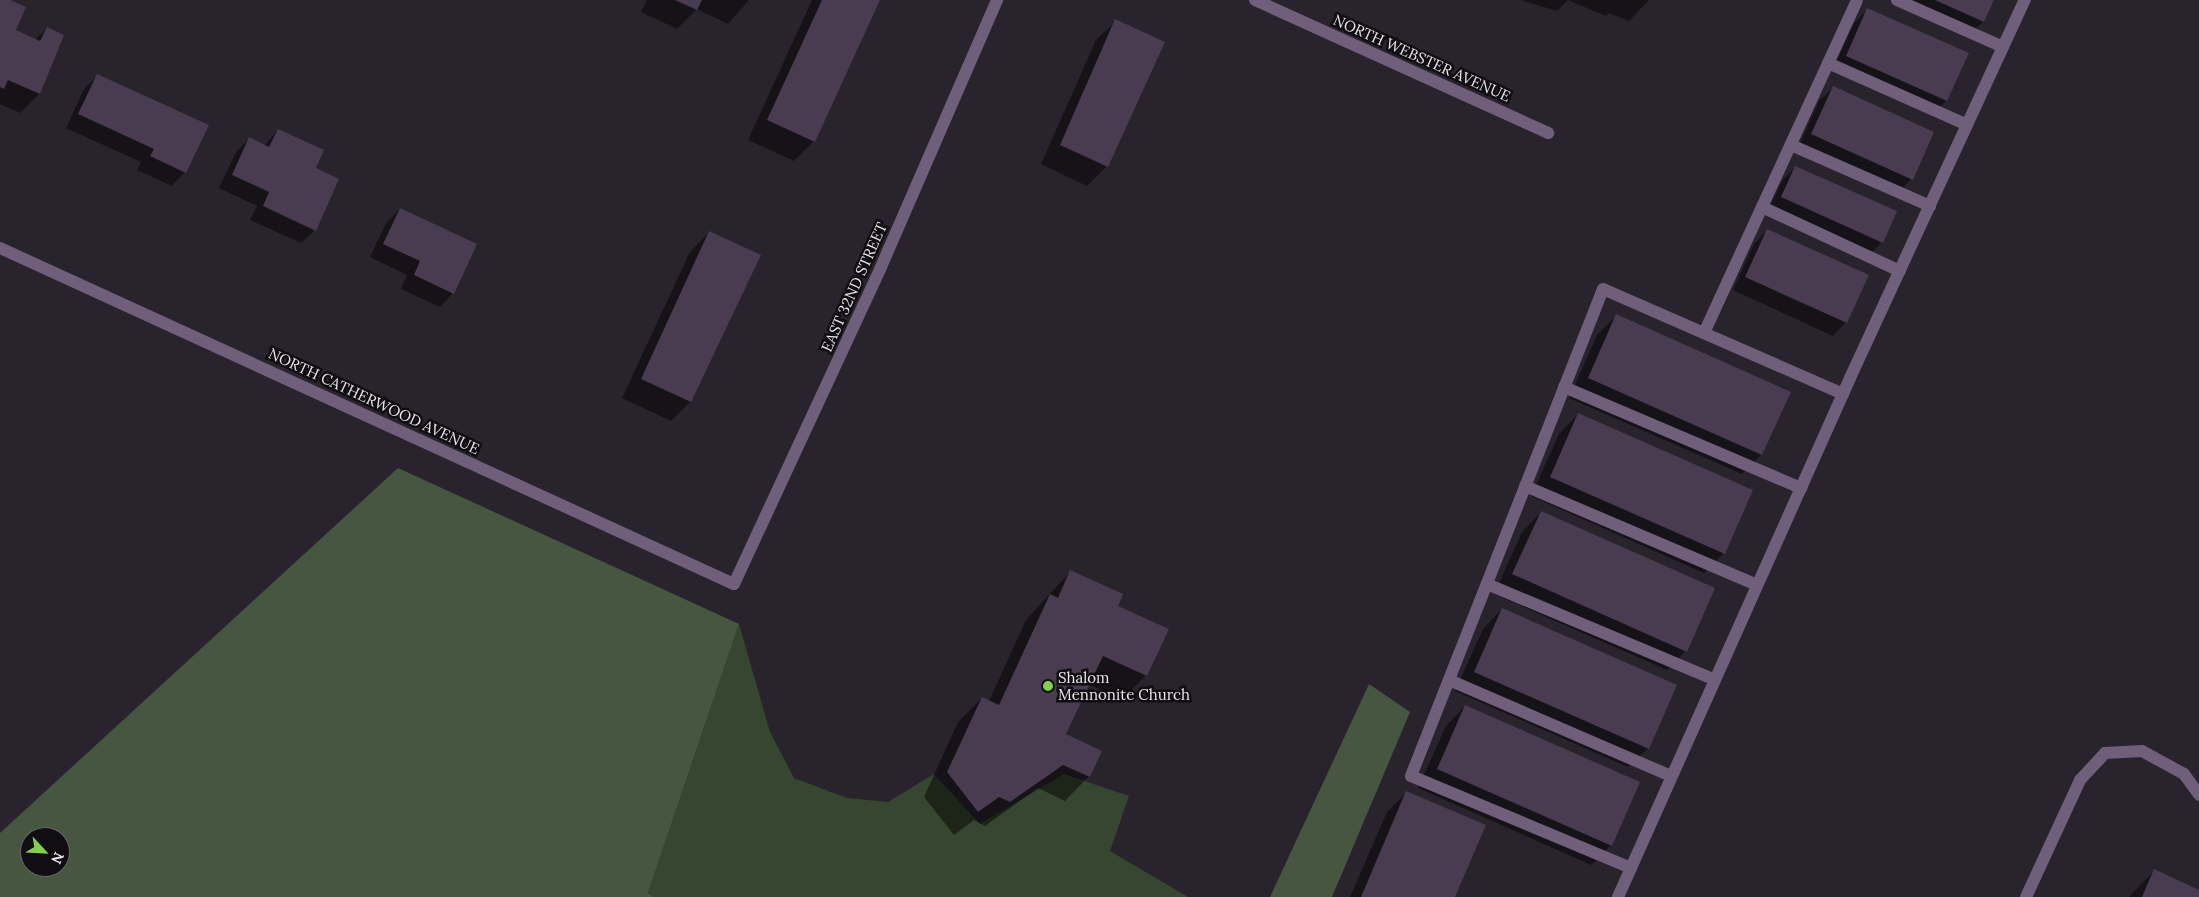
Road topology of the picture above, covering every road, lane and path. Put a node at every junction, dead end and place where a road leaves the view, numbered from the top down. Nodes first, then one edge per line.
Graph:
1 (996, 0) edge
2 (1255, 0) edge
3 (1857, 0) edge
4 (1897, 0) edge
5 (2025, 0) edge
6 (2003, 47) junction
7 (1828, 63) junction
8 (1967, 125) junction
9 (1548, 133) dead end
10 (1791, 145) junction
11 (1930, 206) junction
12 (1762, 207) junction
13 (0, 248) edge
14 (1900, 271) junction
15 (1704, 334) junction
16 (1564, 387) junction
17 (1843, 394) junction
18 (1525, 486) junction
19 (1801, 488) junction
20 (734, 584) joint
21 (1487, 584) junction
22 (1757, 585) junction
23 (1448, 680) junction
24 (1715, 680) junction
25 (1672, 776) junction
26 (2199, 795) edge
27 (1630, 868) junction
28 (1618, 897) edge
29 (2026, 897) edge

1 - 20 street, EAST 32ND STREET
2 - 9 street, NORTH WEBSTER AVENUE
3 - 7 street
4 - 6 street
5 - 6 street
6 - 8 street
7 - 8 street
7 - 10 street
8 - 11 street
10 - 11 street
10 - 12 street
11 - 14 street
12 - 14 street
12 - 15 street
13 - 20 street, NORTH CATHERWOOD AVENUE
14 - 17 street
15 - 16 street
15 - 17 street
16 - 18 street
16 - 19 street
17 - 19 street
18 - 21 street
18 - 22 street
19 - 22 street
21 - 23 street
21 - 24 street
22 - 24 street
23 - 25 street
23 - 27 street
24 - 25 street
25 - 27 street
26 - 29 street
27 - 28 street

